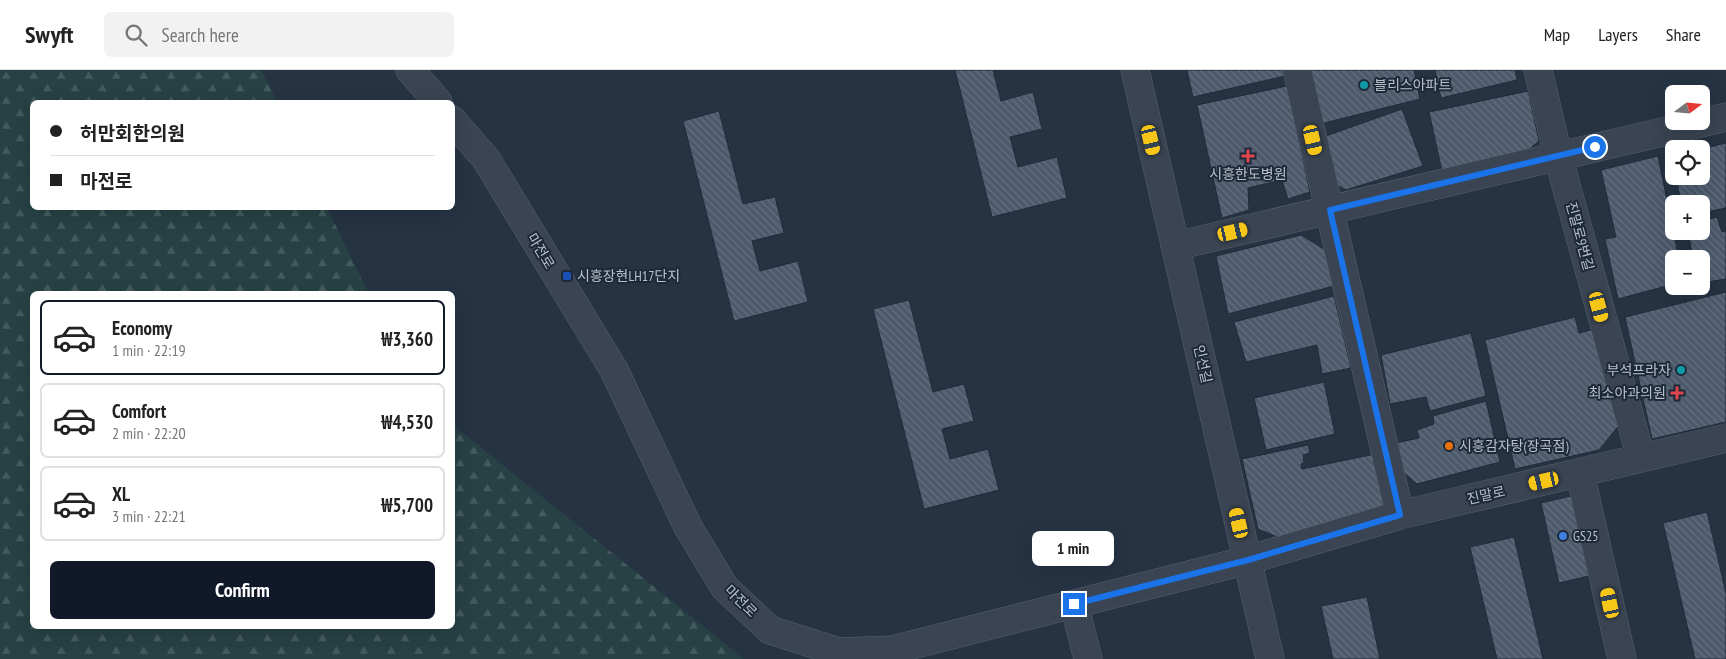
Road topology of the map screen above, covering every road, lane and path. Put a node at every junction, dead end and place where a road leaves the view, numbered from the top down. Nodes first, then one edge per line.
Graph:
1 (410, 70) edge
2 (1135, 70) edge
3 (1297, 70) edge
4 (1538, 70) edge
5 (436, 100) edge
6 (1726, 117) edge
7 (455, 123) edge
8 (1558, 156) junction
9 (1330, 210) junction
10 (1175, 246) junction
11 (1726, 438) edge
12 (1640, 458) junction
13 (1580, 473) junction
14 (1400, 515) junction
15 (1248, 560) junction
16 (1074, 604) junction
17 (1088, 659) edge
18 (1270, 659) edge
19 (1622, 659) edge

1 - 5 street
2 - 10 street, 인선길
3 - 9 street
4 - 8 street, 진말로9번길
6 - 8 street
7 - 16 street, 마전로
8 - 9 street
8 - 12 street, 진말로9번길
9 - 10 street
9 - 14 street
10 - 15 street, 인선길
11 - 12 street, 진말로
12 - 13 street, 진말로
13 - 14 street, 진말로
13 - 19 street
14 - 15 street, 진말로
15 - 16 street, 마전로
15 - 18 street, 인선길
16 - 17 street

